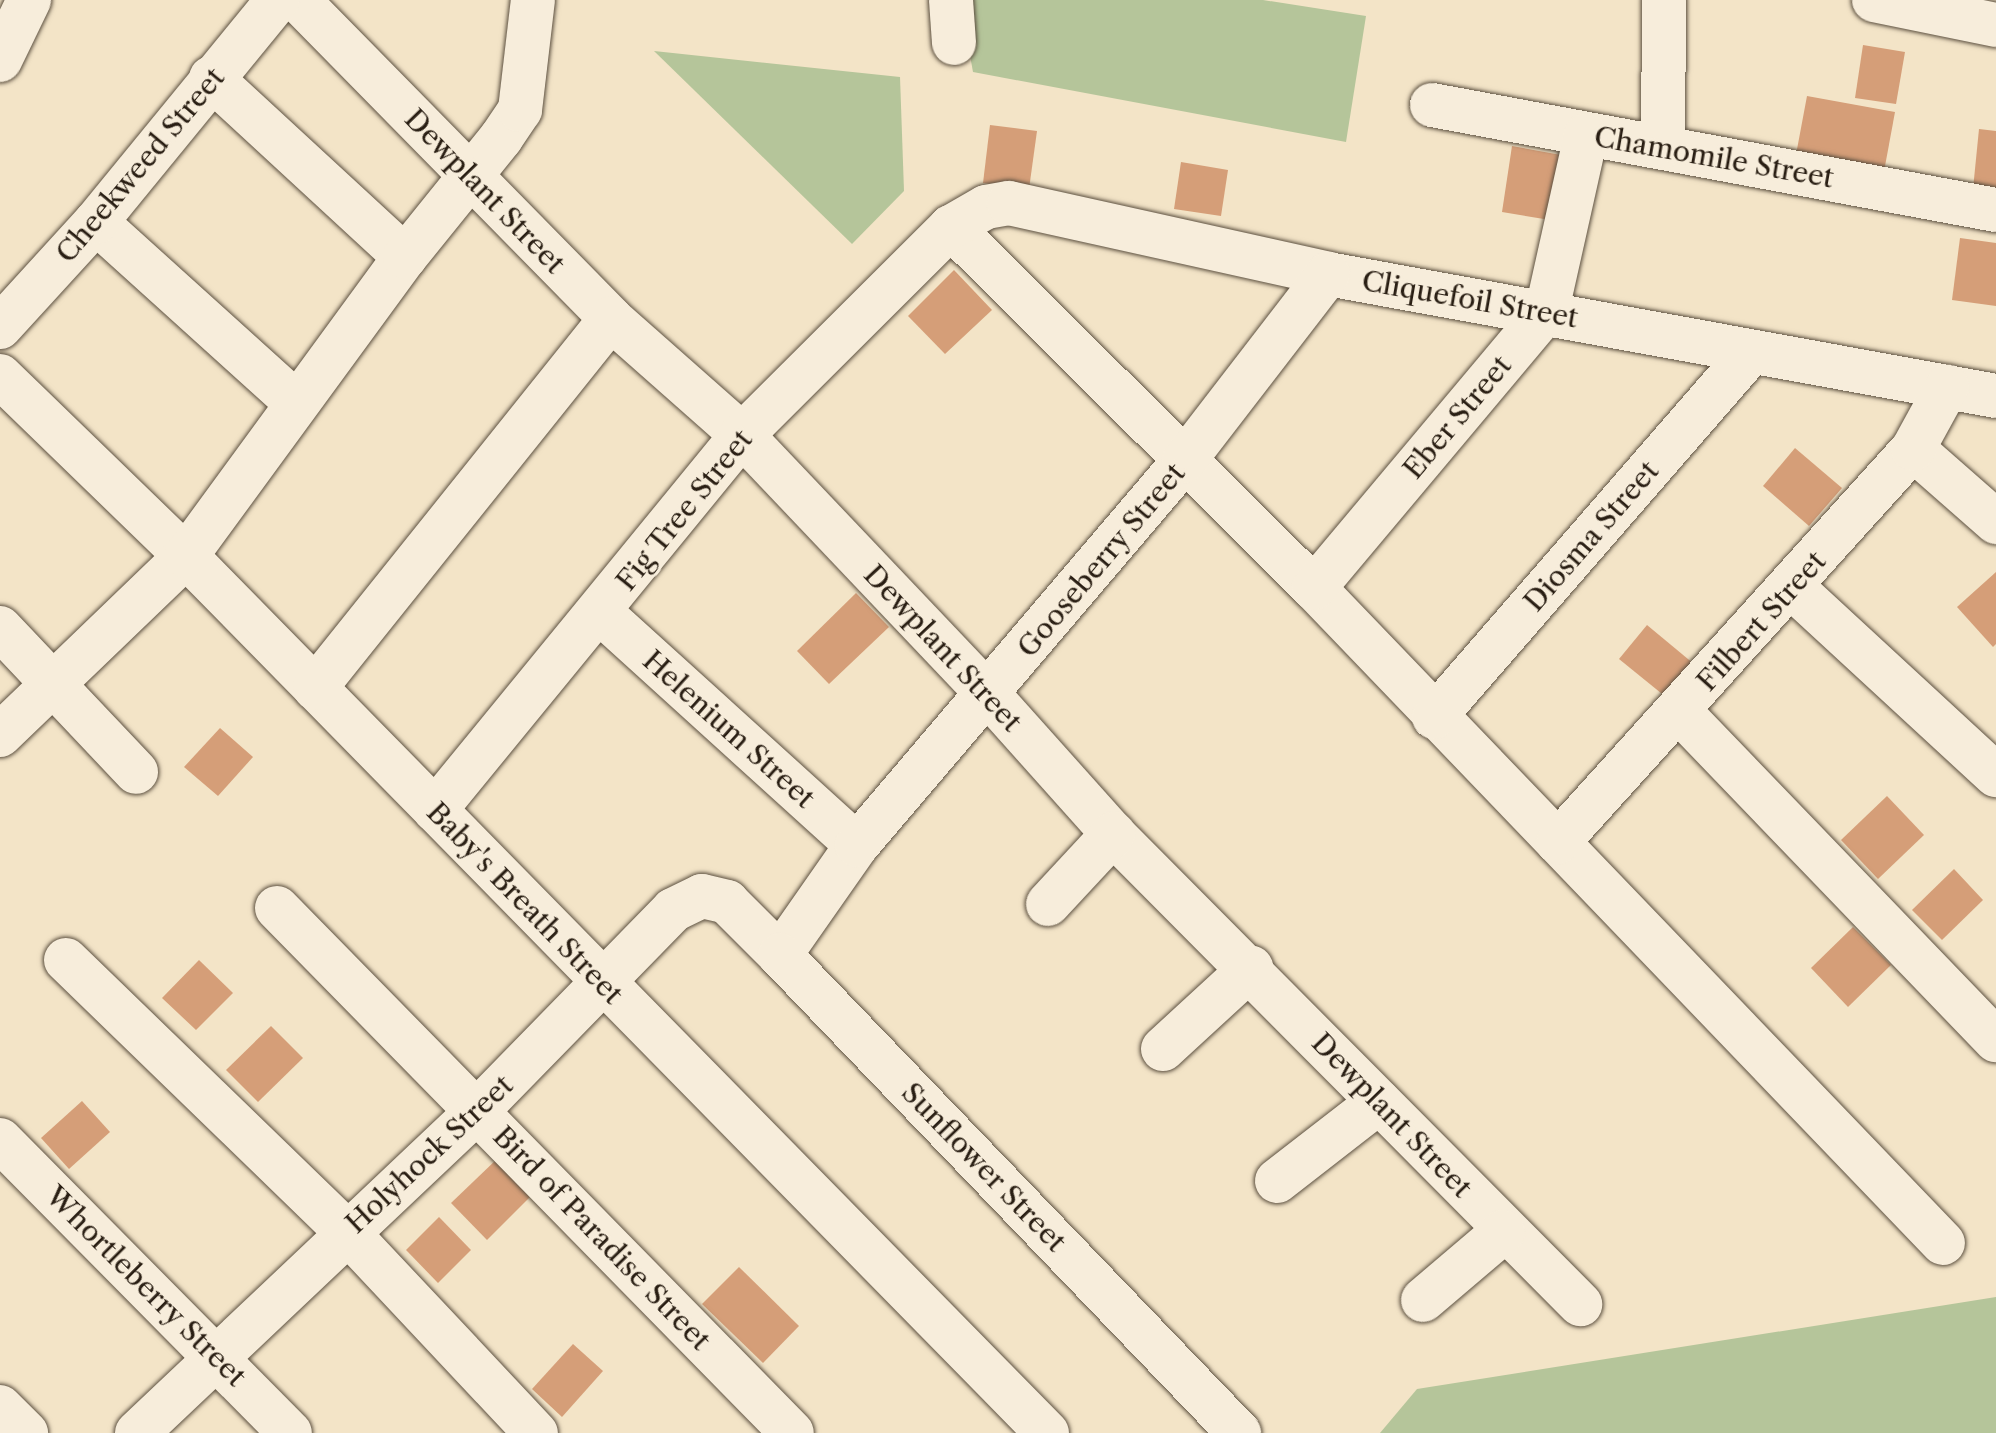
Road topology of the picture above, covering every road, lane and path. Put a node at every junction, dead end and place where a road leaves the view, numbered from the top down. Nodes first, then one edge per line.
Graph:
1 (278, 0) edge
2 (298, 0) edge
3 (533, 0) edge
4 (951, 0) edge
5 (1664, 0) edge
6 (1874, 0) edge
7 (25, 2) edge
8 (1921, 4) edge
9 (1996, 25) edge
10 (954, 43) dead end
11 (0, 60) edge
12 (211, 78) junction
13 (1432, 105) dead end
14 (1586, 135) junction
15 (1663, 146) junction
16 (469, 175) junction
17 (1996, 210) edge
18 (96, 222) junction
19 (951, 227) junction
20 (405, 257) junction
21 (1328, 274) junction
22 (1547, 310) junction
23 (611, 319) junction
24 (0, 327) edge
25 (1749, 354) junction
26 (0, 376) edge
27 (1947, 387) junction
28 (1996, 396) edge
29 (296, 403) junction
30 (742, 435) junction
31 (1913, 449) junction
32 (1184, 461) junction
33 (1996, 522) edge
34 (186, 556) junction
35 (1314, 588) junction
36 (1793, 588) junction
37 (601, 613) junction
38 (0, 628) edge
39 (52, 685) junction
40 (315, 688) junction
41 (988, 694) junction
42 (1679, 711) junction
43 (1434, 717) junction
44 (0, 735) edge
45 (136, 772) dead end
46 (1996, 775) edge
47 (435, 810) junction
48 (1113, 834) junction
49 (1558, 842) junction
50 (857, 845) junction
51 (727, 902) joint
52 (1048, 904) dead end
53 (277, 908) dead end
54 (780, 955) junction
55 (66, 960) dead end
56 (1251, 968) junction
57 (602, 983) junction
58 (1996, 1040) edge
59 (1163, 1049) dead end
60 (1379, 1102) junction
61 (478, 1110) junction
62 (0, 1140) edge
63 (1277, 1181) dead end
64 (347, 1232) junction
65 (1503, 1232) junction
66 (1943, 1243) dead end
67 (1423, 1300) dead end
68 (1580, 1304) dead end
69 (215, 1355) junction
70 (0, 1407) edge
71 (26, 1433) edge
72 (137, 1433) edge
73 (290, 1433) edge
74 (536, 1433) edge
75 (792, 1433) edge
76 (1047, 1433) edge
77 (1239, 1433) edge

1 - 12 street, Cheekweed Street
2 - 16 street, Dewplant Street
3 - 16 street
4 - 10 street
5 - 15 street
6 - 8 street
7 - 11 street
8 - 9 street
12 - 18 street, Cheekweed Street
12 - 20 street
13 - 14 street, Chamomile Street
14 - 15 street, Chamomile Street
14 - 22 street, Eber Street
15 - 17 street, Chamomile Street
16 - 20 street
16 - 23 street, Dewplant Street
18 - 24 street, Cheekweed Street
18 - 29 street
19 - 21 street, Cliquefoil Street
19 - 30 street, Fig Tree Street
19 - 32 street
20 - 29 street
21 - 22 street, Cliquefoil Street
21 - 32 street, Gooseberry Street
22 - 25 street, Cliquefoil Street
22 - 35 street, Eber Street
23 - 30 street, Dewplant Street
23 - 40 street
25 - 27 street, Cliquefoil Street
25 - 43 street, Diosma Street
26 - 34 street, Baby's Breath Street
27 - 28 street, Cliquefoil Street
27 - 31 street, Filbert Street
29 - 34 street
30 - 37 street, Fig Tree Street
30 - 41 street, Dewplant Street
31 - 33 street
31 - 36 street, Filbert Street
32 - 35 street
32 - 41 street, Gooseberry Street
34 - 39 street
34 - 40 street, Baby's Breath Street
35 - 43 street
36 - 42 street, Filbert Street
36 - 46 street
37 - 47 street, Fig Tree Street
37 - 50 street, Helenium Street
38 - 39 street
39 - 44 street
39 - 45 street
40 - 47 street, Baby's Breath Street
41 - 48 street, Dewplant Street
41 - 50 street, Gooseberry Street
42 - 49 street, Filbert Street
42 - 58 street
43 - 49 street
47 - 57 street, Baby's Breath Street
48 - 52 street
48 - 56 street, Dewplant Street
49 - 66 street
50 - 54 street, Gooseberry Street
51 - 54 street, Sunflower Street
51 - 57 street, Holyhock Street
53 - 61 street, Bird of Paradise Street
54 - 77 street, Sunflower Street
55 - 64 street
56 - 59 street
56 - 60 street, Dewplant Street
57 - 61 street, Holyhock Street
57 - 76 street, Baby's Breath Street
60 - 63 street
60 - 65 street, Dewplant Street
61 - 64 street, Holyhock Street
61 - 75 street, Bird of Paradise Street
62 - 69 street, Whortleberry Street
64 - 69 street, Holyhock Street
64 - 74 street
65 - 67 street
65 - 68 street, Dewplant Street
69 - 72 street, Holyhock Street
69 - 73 street, Whortleberry Street
70 - 71 street

